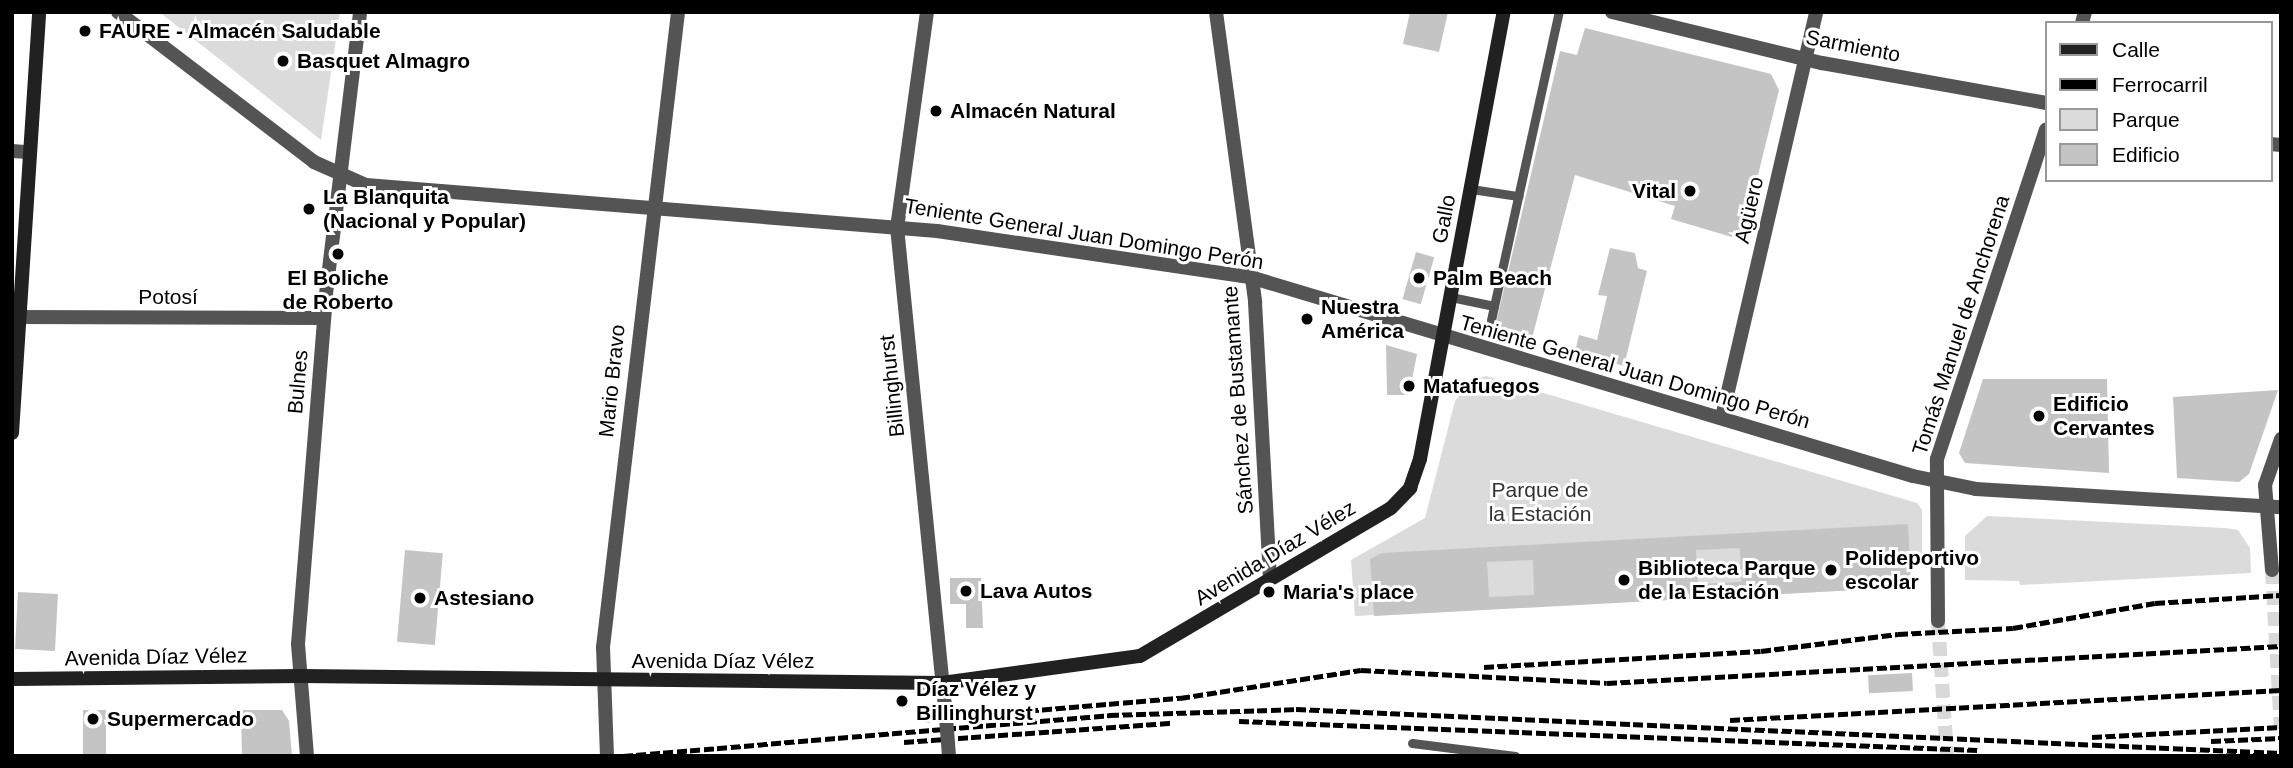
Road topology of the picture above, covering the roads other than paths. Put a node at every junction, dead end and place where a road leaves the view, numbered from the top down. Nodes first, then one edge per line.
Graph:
1 (39, 12) edge
2 (118, 12) edge
3 (360, 12) edge
4 (678, 12) edge
5 (927, 12) edge
6 (1216, 12) edge
7 (1504, 12) edge
8 (1559, 12) edge
9 (1612, 12) edge
10 (1816, 12) edge
11 (1805, 59) junction
12 (2044, 103) edge
13 (2044, 136) edge
14 (12, 151) edge
15 (28, 152) junction
16 (339, 175) junction
17 (1471, 188) junction
18 (1518, 196) junction
19 (652, 206) junction
20 (897, 226) junction
21 (1250, 276) junction
22 (1451, 297) junction
23 (1494, 306) junction
24 (16, 317) edge
25 (324, 318) junction
26 (1491, 320) dead end
27 (1444, 337) junction
28 (1722, 417) junction
29 (12, 433) edge
30 (2281, 439) edge
31 (1935, 481) junction
32 (2274, 507) edge
33 (1391, 508) joint
34 (2272, 570) tunnel mouth
35 (1270, 578) junction
36 (1938, 621) tunnel mouth
37 (301, 676) junction
38 (12, 680) edge
39 (605, 681) junction
40 (942, 683) junction
41 (1412, 743) dead end
42 (307, 756) edge
43 (607, 756) edge
44 (948, 756) edge
45 (1516, 756) edge

1 - 15 main road
2 - 16 street, Teniente General Juan Domingo Perón
3 - 16 street, Bulnes
4 - 19 street, Mario Bravo
5 - 20 street, Billinghurst
6 - 21 street, Sánchez de Bustamante
7 - 17 main road, Gallo
8 - 18 lane
9 - 11 street, Sarmiento
10 - 11 street, Agüero
11 - 12 street, Sarmiento
11 - 28 street, Agüero
13 - 31 street, Tomás Manuel de Anchorena
14 - 15 street
15 - 24 main road
16 - 19 street, Teniente General Juan Domingo Perón
16 - 25 street, Bulnes
17 - 18 lane
17 - 22 main road, Gallo
18 - 23 lane
19 - 20 street, Teniente General Juan Domingo Perón
19 - 39 street, Mario Bravo
20 - 21 street, Teniente General Juan Domingo Perón
20 - 40 street, Billinghurst
21 - 27 street, Teniente General Juan Domingo Perón
21 - 35 street, Sánchez de Bustamante
22 - 23 lane
22 - 27 main road, Gallo
23 - 26 lane
24 - 25 street, Potosí
24 - 29 main road
25 - 37 street, Bulnes
27 - 28 street, Teniente General Juan Domingo Perón
27 - 33 main road, Gallo
28 - 31 street, Teniente General Juan Domingo Perón
30 - 32 street
31 - 32 street, Teniente General Juan Domingo Perón
31 - 36 street, Tomás Manuel de Anchorena
32 - 34 street
33 - 35 main road, Avenida Díaz Vélez
35 - 40 main road, Avenida Díaz Vélez
37 - 38 main road, Avenida Díaz Vélez
37 - 39 main road, Avenida Díaz Vélez
37 - 42 street, Bulnes
39 - 40 main road, Avenida Díaz Vélez
39 - 43 street, Mario Bravo
40 - 44 street, Billinghurst, bridge
41 - 45 lane

